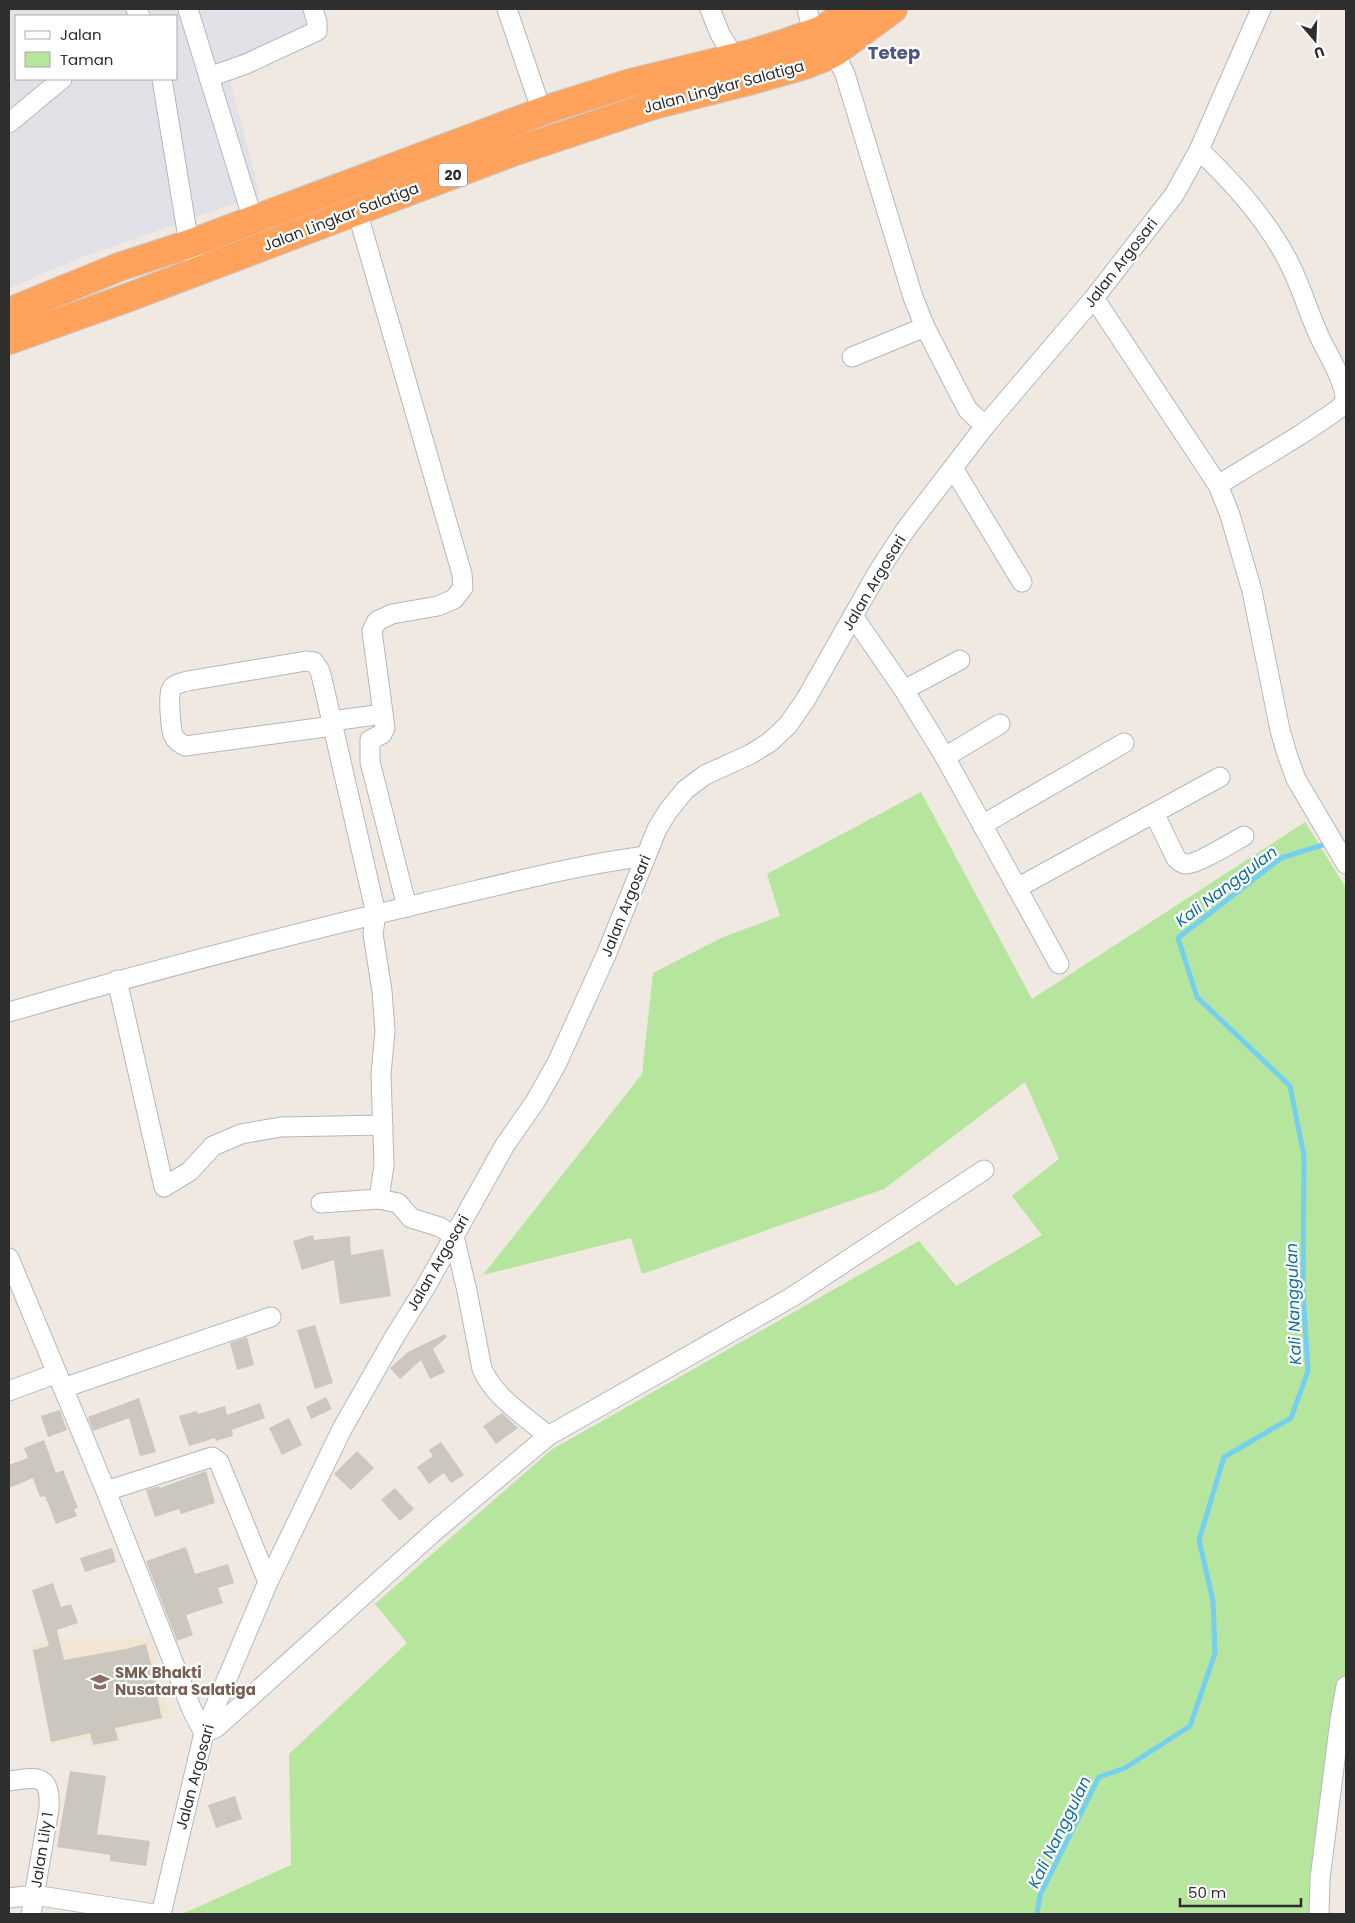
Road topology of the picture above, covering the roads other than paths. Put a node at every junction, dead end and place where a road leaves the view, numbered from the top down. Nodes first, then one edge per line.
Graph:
1 (188, 9) edge
2 (313, 9) edge
3 (507, 9) edge
4 (710, 9) edge
5 (852, 9) edge
6 (893, 9) edge
7 (1261, 9) edge
8 (819, 31) edge
9 (734, 58) junction
10 (209, 77) junction
11 (61, 80) edge
12 (162, 80) edge
13 (749, 81) junction
14 (542, 112) junction
15 (9, 123) edge
16 (1199, 150) junction
17 (357, 211) junction
18 (253, 220) junction
19 (189, 244) junction
20 (198, 271) junction
21 (1094, 298) junction
22 (9, 312) edge
23 (924, 327) junction
24 (9, 340) edge
25 (852, 357) dead end
26 (985, 426) junction
27 (953, 468) junction
28 (1218, 484) junction
29 (1022, 582) dead end
30 (853, 616) junction
31 (960, 660) dead end
32 (904, 690) junction
33 (383, 714) junction
34 (332, 723) junction
35 (1000, 724) dead end
36 (1124, 743) dead end
37 (945, 757) junction
38 (1220, 777) dead end
39 (1154, 813) junction
40 (982, 825) junction
41 (1244, 836) dead end
42 (646, 856) junction
43 (1345, 861) edge
44 (1017, 888) junction
45 (407, 907) junction
46 (376, 914) junction
47 (1059, 964) dead end
48 (117, 980) junction
49 (9, 1012) edge
50 (383, 1125) junction
51 (984, 1170) dead end
52 (378, 1199) junction
53 (321, 1203) dead end
54 (454, 1236) junction
55 (9, 1258) edge
56 (15, 1293) edge
57 (271, 1317) dead end
58 (60, 1381) junction
59 (9, 1391) edge
60 (548, 1436) junction
61 (106, 1491) junction
62 (268, 1582) junction
63 (1346, 1686) edge
64 (204, 1733) junction
65 (9, 1781) edge
66 (34, 1895) junction
67 (9, 1898) edge
68 (31, 1914) edge
69 (154, 1914) edge
70 (161, 1914) edge
71 (1319, 1914) edge

1 - 10 street
2 - 10 street
3 - 14 street
4 - 9 street
5 - 8 highway, Jalan Lingkar Salatiga / 20
6 - 8 highway, Jalan Lingkar Salatiga / 20
7 - 16 street, Jalan Argosari
8 - 9 highway, Jalan Lingkar Salatiga / 20
8 - 13 highway, Jalan Lingkar Salatiga / 20
8 - 23 street
9 - 13 street
9 - 14 highway, Jalan Lingkar Salatiga / 20
10 - 18 street
11 - 15 street
12 - 19 street
13 - 17 highway, Jalan Lingkar Salatiga / 20
14 - 18 highway, Jalan Lingkar Salatiga / 20
16 - 21 street, Jalan Argosari
16 - 28 street
17 - 20 highway, Jalan Lingkar Salatiga / 20
17 - 33 street
18 - 19 highway, Jalan Lingkar Salatiga / 20
19 - 20 street
19 - 22 highway, Jalan Lingkar Salatiga / 20
20 - 24 highway, Jalan Lingkar Salatiga / 20
21 - 26 street, Jalan Argosari
21 - 28 street
23 - 25 street
23 - 26 street
26 - 27 street, Jalan Argosari
27 - 29 street
27 - 30 street, Jalan Argosari
28 - 43 street
30 - 32 street
30 - 42 street, Jalan Argosari
31 - 32 street
32 - 37 street
33 - 34 street
33 - 45 street
34 - 34 street
34 - 46 street
35 - 37 street
36 - 40 street
37 - 40 street
38 - 39 street
39 - 41 street
39 - 44 street
40 - 44 street
42 - 45 street
42 - 54 street, Jalan Argosari
44 - 47 street
45 - 46 street
46 - 48 street
46 - 50 street
48 - 49 street
48 - 50 street
50 - 52 street
51 - 60 street
52 - 53 street
52 - 54 street
54 - 60 street
54 - 62 street, Jalan Argosari
55 - 56 street
56 - 58 street
57 - 58 street
58 - 59 street
58 - 61 street
60 - 64 street
61 - 62 street
61 - 64 street
62 - 64 street, Jalan Argosari
63 - 71 street
64 - 70 street, Jalan Argosari
65 - 66 street, Jalan Lily 1
66 - 67 street
66 - 68 street
66 - 69 street

